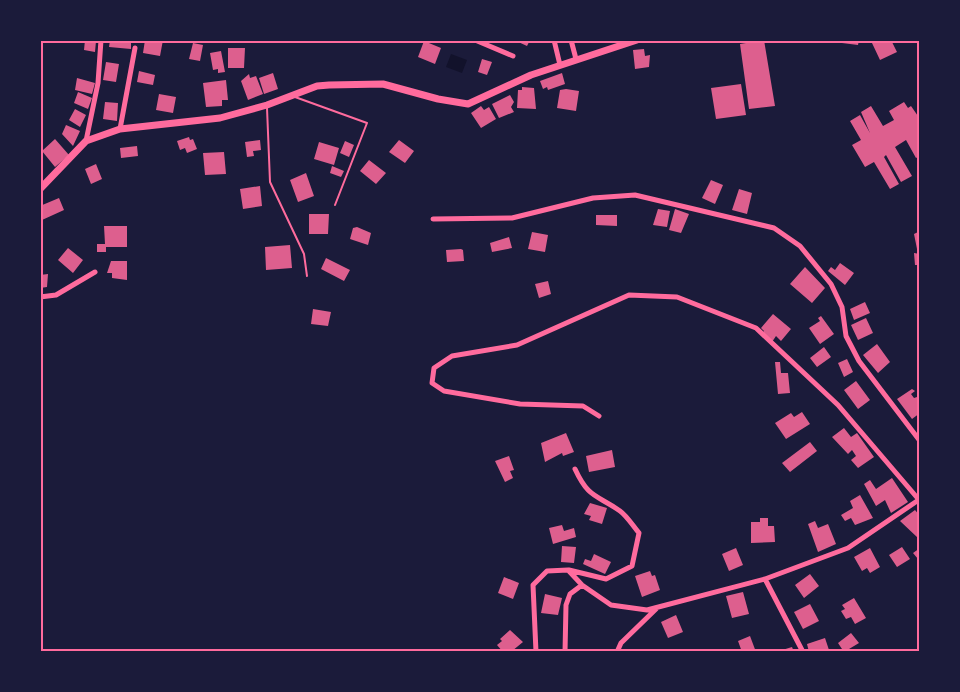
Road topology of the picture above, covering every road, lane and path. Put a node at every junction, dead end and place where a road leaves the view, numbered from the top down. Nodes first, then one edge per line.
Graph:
1 (101, 40) edge
2 (475, 40) edge
3 (554, 40) edge
4 (571, 40) edge
5 (637, 40) edge
6 (135, 48) dead end
7 (513, 56) dead end
8 (576, 59) junction
9 (560, 65) junction
10 (290, 95) junction
11 (267, 105) junction
12 (120, 129) junction
13 (86, 141) junction
14 (40, 189) edge
15 (335, 205) dead end
16 (433, 219) dead end
17 (95, 272) dead end
18 (307, 276) dead end
19 (40, 297) edge
20 (598, 416) dead end
21 (920, 441) edge
22 (575, 469) dead end
23 (919, 500) edge
24 (568, 570) junction
25 (765, 579) junction
26 (582, 585) junction
27 (657, 608) junction
28 (536, 651) edge
29 (565, 651) edge
30 (617, 651) edge
31 (803, 651) edge

1 - 13 street
2 - 7 street
3 - 9 street
4 - 8 street
5 - 8 street
6 - 12 street
8 - 9 street
9 - 10 street
10 - 11 street
10 - 15 lane
11 - 12 street
11 - 18 lane
12 - 13 street
13 - 14 street
16 - 21 street
17 - 19 street
20 - 23 street
22 - 24 street
23 - 25 street
24 - 26 street
24 - 28 street
25 - 27 street
25 - 31 street
26 - 27 street
26 - 29 street
27 - 30 street

